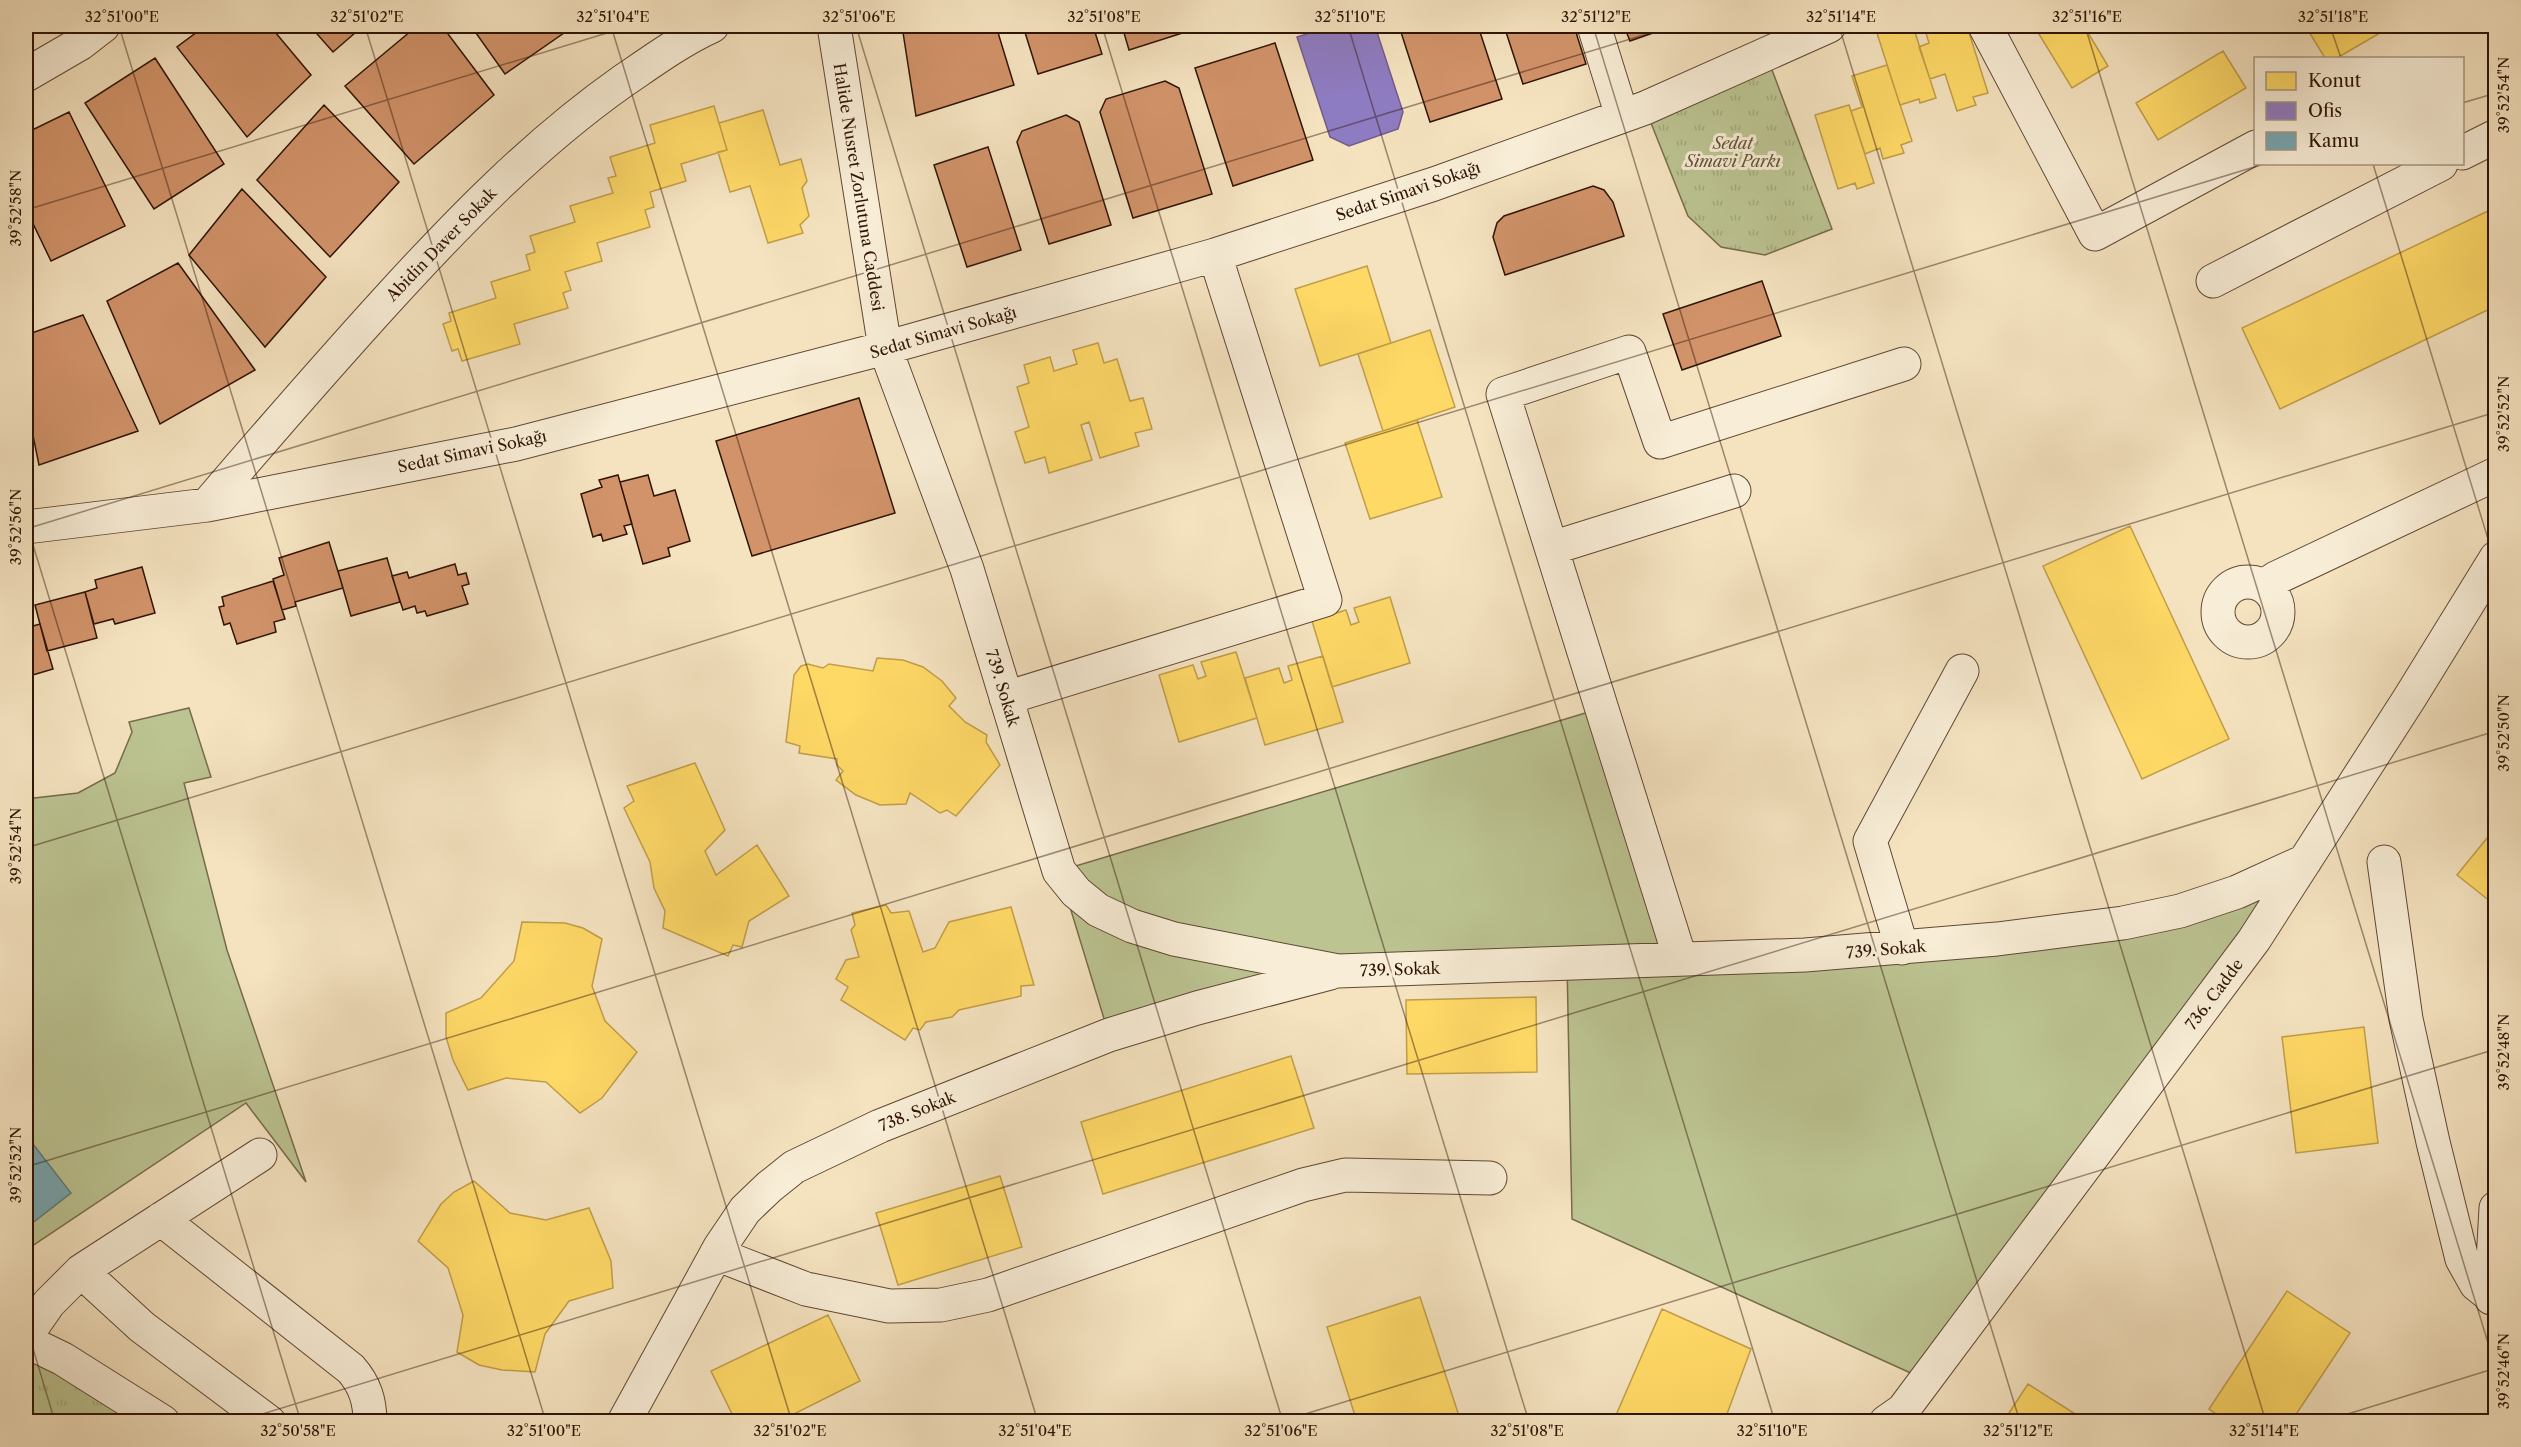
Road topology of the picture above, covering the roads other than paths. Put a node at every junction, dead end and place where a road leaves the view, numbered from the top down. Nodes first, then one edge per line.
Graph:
1 (103, 26) edge
2 (712, 26) edge
3 (834, 26) edge
4 (1594, 26) edge
5 (1829, 26) edge
6 (1985, 26) edge
7 (26, 75) edge
8 (1622, 116) junction
9 (2496, 136) edge
10 (2254, 148) edge
11 (2464, 152) edge
12 (2439, 165) edge
13 (1215, 255) junction
14 (2213, 281) dead end
15 (885, 348) junction
16 (1904, 364) dead end
17 (2496, 474) edge
18 (1734, 491) dead end
19 (207, 505) junction
20 (26, 527) edge
21 (1552, 548) junction
22 (2496, 558) edge
23 (2264, 586) dead end
24 (1962, 671) dead end
25 (1006, 698) junction
26 (2305, 861) junction
27 (2384, 862) dead end
28 (1902, 948) junction
29 (1680, 958) junction
30 (1338, 971) junction
31 (260, 1155) dead end
32 (1490, 1178) dead end
33 (2496, 1208) edge
34 (161, 1219) junction
35 (716, 1254) junction
36 (81, 1271) junction
37 (2493, 1299) edge
38 (26, 1336) edge
39 (26, 1341) edge
40 (1897, 1418) edge
41 (163, 1422) edge
42 (269, 1422) edge
43 (370, 1422) edge
44 (624, 1422) edge

1 - 7 street
2 - 19 street, Abidin Daver Sokak
3 - 15 street, Halide Nusret Zorlutuna Caddesi
4 - 8 street
5 - 8 street, Sedat Simavi Sokağı
6 - 10 street
8 - 13 street, Sedat Simavi Sokağı
9 - 11 street
12 - 14 street
13 - 15 street, Sedat Simavi Sokağı
13 - 25 street
15 - 19 street, Sedat Simavi Sokağı
15 - 25 street, 739. Sokak
16 - 21 street
17 - 23 street
18 - 21 street
19 - 20 street, Sedat Simavi Sokağı
21 - 29 street
22 - 26 street, 736. Cadde
24 - 28 street
25 - 30 street, 739. Sokak
26 - 28 street, 739. Sokak
26 - 40 street, 736. Cadde
27 - 37 street
28 - 29 street, 739. Sokak
29 - 30 street, 739. Sokak
30 - 35 street, 738. Sokak
31 - 34 street
32 - 35 street
33 - 37 street
34 - 36 street
34 - 43 street
35 - 44 street, 738. Sokak
36 - 38 street
36 - 42 street
39 - 41 street

